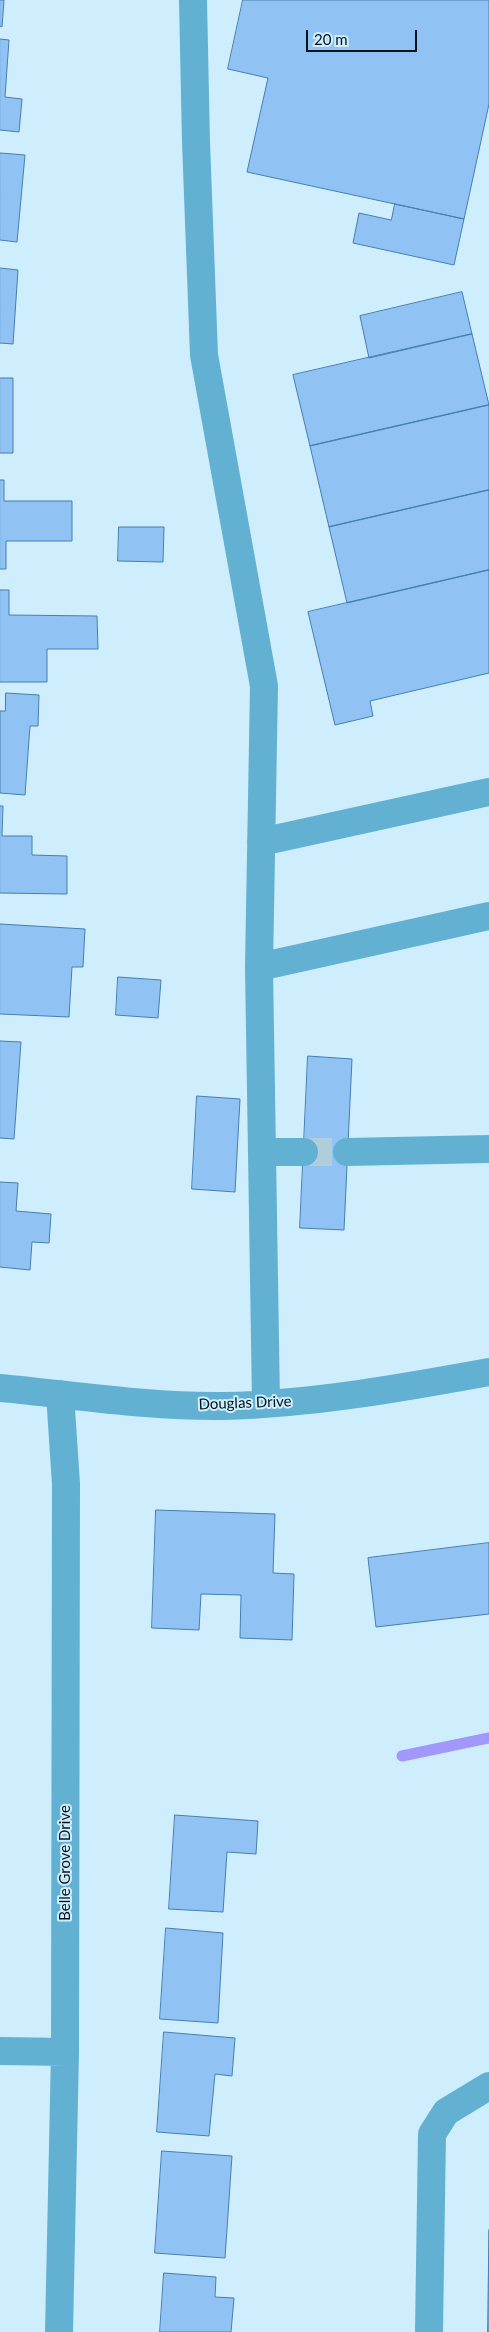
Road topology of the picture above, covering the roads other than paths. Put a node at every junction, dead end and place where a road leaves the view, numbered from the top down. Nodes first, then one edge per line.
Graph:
1 (193, 0) edge
2 (489, 792) edge
3 (261, 842) junction
4 (489, 916) edge
5 (259, 967) junction
6 (489, 1149) edge
7 (262, 1152) junction
8 (304, 1152) tunnel mouth
9 (347, 1152) tunnel mouth
10 (489, 1372) edge
11 (0, 1388) edge
12 (60, 1394) junction
13 (266, 1404) junction
14 (0, 2051) edge
15 (65, 2052) junction
16 (489, 2086) edge
17 (60, 2332) edge
18 (429, 2332) edge

1 - 3 street
2 - 3 street
3 - 5 street
4 - 5 street
5 - 7 street
6 - 9 street
7 - 8 street
7 - 13 street
10 - 13 street, Douglas Drive
11 - 12 street, Douglas Drive
12 - 13 street, Douglas Drive
12 - 15 street, Belle Grove Drive
14 - 15 street
15 - 17 street, Belle Grove Drive
16 - 18 street

